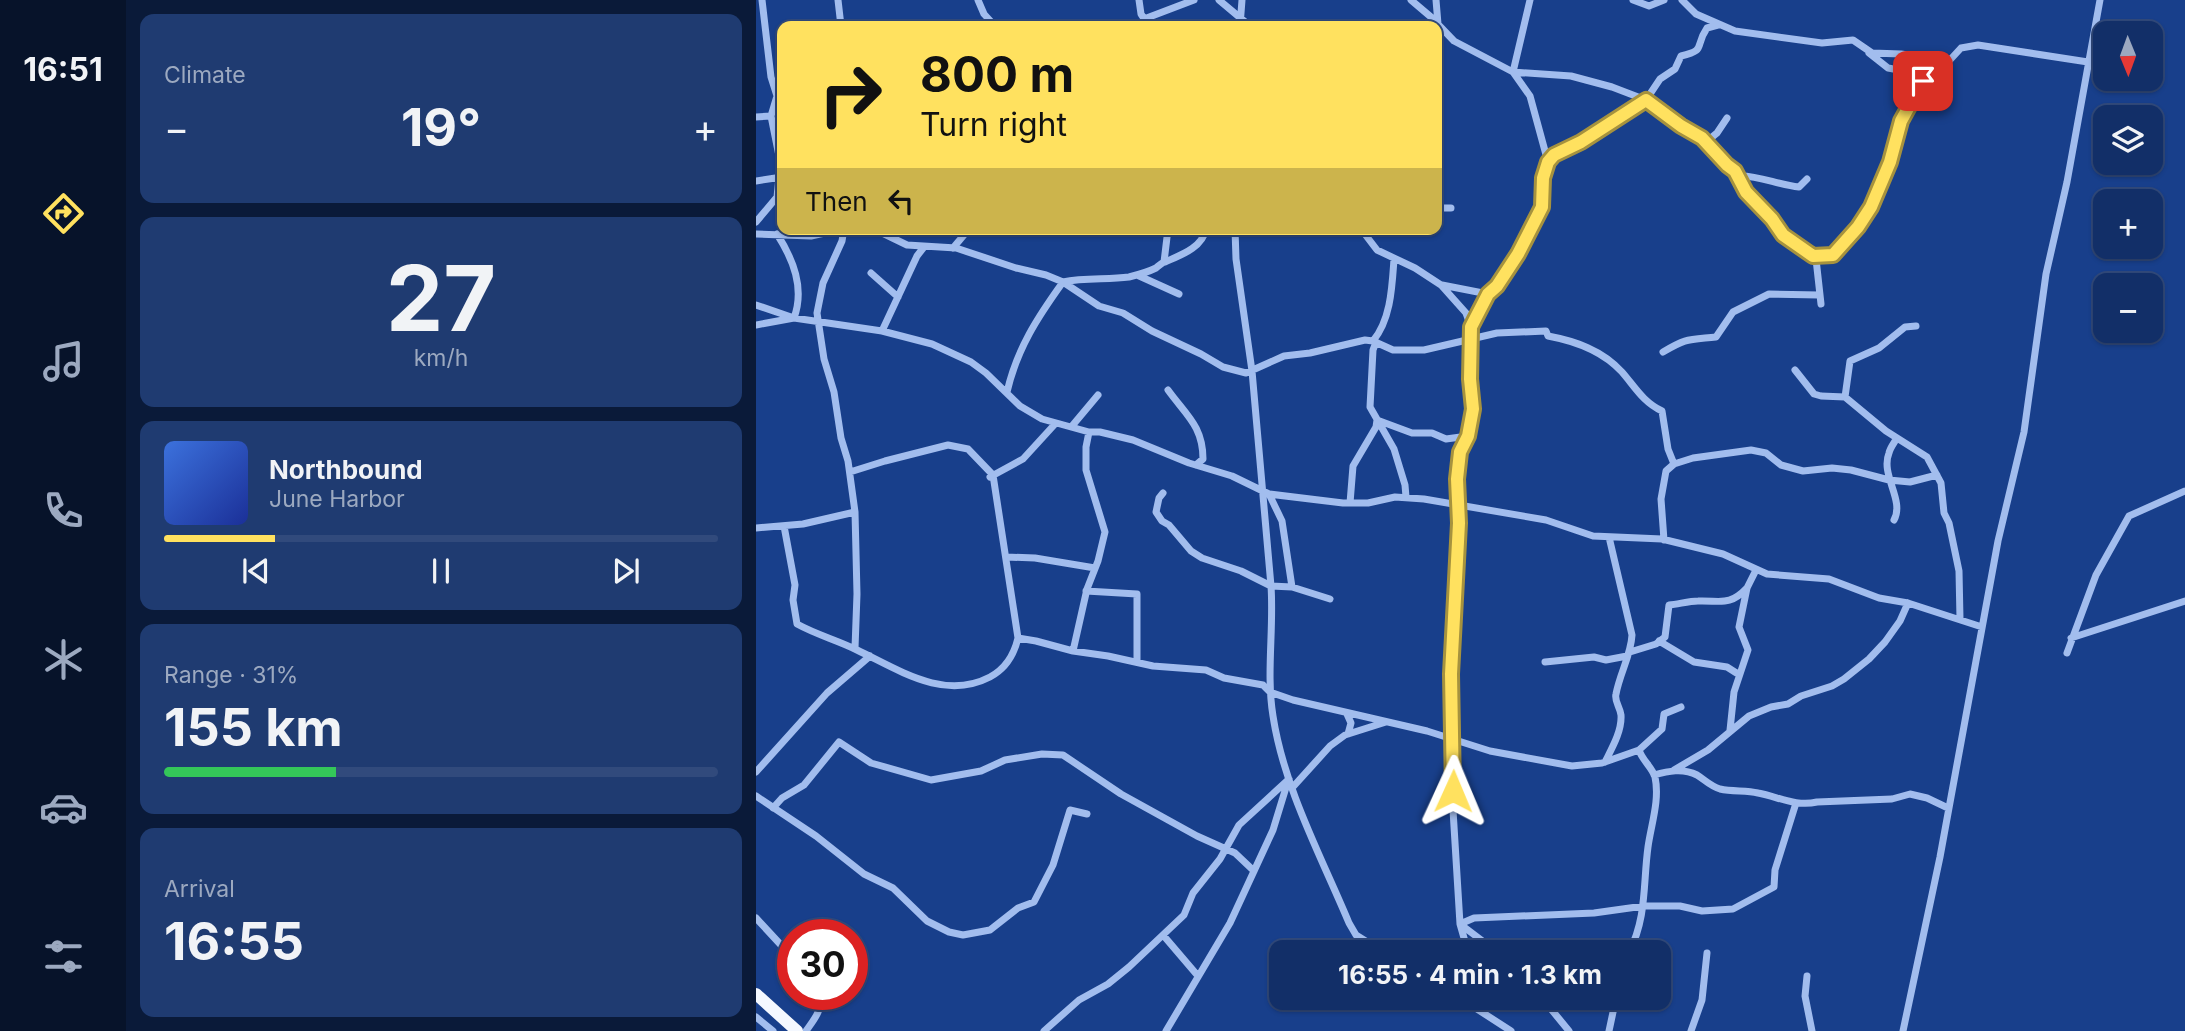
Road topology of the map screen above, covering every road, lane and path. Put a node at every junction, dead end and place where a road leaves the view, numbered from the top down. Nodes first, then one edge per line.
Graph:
1 (762, 0) edge
2 (838, 0) edge
3 (978, 0) edge
4 (1139, 0) edge
5 (1194, 0) edge
6 (1219, 0) edge
7 (1242, 0) edge
8 (1411, 0) edge
9 (1436, 0) edge
10 (1530, 0) edge
11 (1633, 0) edge
12 (1664, 0) edge
13 (1682, 0) edge
14 (2100, 0) edge
15 (840, 21) edge
16 (990, 21) edge
17 (1145, 21) edge
18 (1150, 21) edge
19 (1240, 21) edge
20 (1241, 21) edge
21 (1435, 21) edge
22 (1439, 21) edge
23 (1719, 25) junction
24 (1442, 28) edge
25 (1866, 51) junction
26 (1949, 61) junction
27 (2088, 62) junction
28 (1513, 72) junction
29 (1931, 76) junction
30 (1646, 100) junction
31 (771, 116) junction
32 (756, 117) edge
33 (1727, 118) dead end
34 (1706, 142) junction
35 (777, 151) edge
36 (1548, 162) junction
37 (777, 176) edge
38 (1738, 176) junction
39 (1807, 179) dead end
40 (756, 181) edge
41 (777, 198) edge
42 (1442, 208) edge
43 (1451, 208) dead end
44 (757, 220) edge
45 (756, 234) edge
46 (775, 234) junction
47 (793, 235) edge
48 (816, 235) edge
49 (843, 235) edge
50 (886, 235) edge
51 (964, 235) edge
52 (1167, 235) edge
53 (1204, 235) edge
54 (1235, 235) edge
55 (1366, 235) edge
56 (924, 247) junction
57 (953, 248) junction
58 (1813, 256) junction
59 (1394, 260) junction
60 (1164, 262) junction
61 (871, 273) dead end
62 (1137, 275) junction
63 (1063, 282) junction
64 (1441, 285) junction
65 (1179, 294) dead end
66 (1488, 294) junction
67 (1819, 295) junction
68 (898, 298) junction
69 (1821, 304) dead end
70 (756, 305) edge
71 (794, 318) junction
72 (818, 321) junction
73 (756, 325) edge
74 (1471, 327) junction
75 (1916, 327) dead end
76 (882, 331) junction
77 (1469, 340) junction
78 (1374, 341) junction
79 (1662, 352) dead end
80 (1795, 370) dead end
81 (1252, 371) junction
82 (1168, 390) dead end
83 (1007, 392) junction
84 (1098, 395) dead end
85 (1845, 397) junction
86 (1377, 420) junction
87 (1055, 424) junction
88 (1072, 426) junction
89 (1089, 432) junction
90 (1468, 436) junction
91 (1897, 438) junction
92 (1674, 464) junction
93 (1196, 465) junction
94 (850, 472) junction
95 (1937, 475) junction
96 (991, 476) junction
97 (1889, 480) junction
98 (2185, 491) edge
99 (1266, 492) junction
100 (1163, 493) dead end
101 (1406, 497) junction
102 (1350, 503) junction
103 (1457, 505) junction
104 (855, 512) junction
105 (1894, 520) dead end
106 (784, 526) junction
107 (756, 528) edge
108 (1609, 537) junction
109 (1664, 540) junction
110 (1006, 557) junction
111 (1096, 568) junction
112 (1756, 570) junction
113 (1271, 586) junction
114 (1292, 587) junction
115 (1747, 588) junction
116 (1086, 591) junction
117 (1331, 599) dead end
118 (2185, 601) edge
119 (1908, 603) junction
120 (1960, 619) junction
121 (1982, 627) junction
122 (1018, 638) junction
123 (2071, 638) junction
124 (1659, 641) junction
125 (855, 648) junction
126 (1073, 652) junction
127 (2067, 653) dead end
128 (1628, 654) junction
129 (870, 656) junction
130 (1137, 662) junction
131 (1545, 662) dead end
132 (1738, 674) junction
133 (1270, 692) junction
134 (1682, 707) dead end
135 (1347, 713) junction
136 (1387, 722) junction
137 (1730, 730) junction
138 (1349, 734) junction
139 (1454, 739) junction
140 (1639, 750) junction
141 (1605, 762) junction
142 (1674, 770) junction
143 (756, 772) edge
144 (1654, 775) junction
145 (1289, 779) junction
146 (1292, 788) junction
147 (756, 796) edge
148 (1797, 803) junction
149 (774, 808) junction
150 (1948, 808) junction
151 (1087, 814) dead end
152 (1226, 849) junction
153 (1254, 871) junction
154 (1644, 906) junction
155 (756, 918) edge
156 (1460, 924) junction
157 (1163, 935) junction
158 (1363, 940) edge
159 (1465, 940) edge
160 (1481, 940) edge
161 (1635, 940) edge
162 (777, 941) edge
163 (1707, 953) dead end
164 (1198, 976) junction
165 (1807, 976) dead end
166 (756, 994) edge
167 (820, 1010) edge
168 (1479, 1010) edge
169 (1552, 1010) edge
170 (1613, 1010) edge
171 (756, 1017) edge
172 (786, 1020) junction
173 (774, 1031) edge
174 (797, 1031) edge
175 (806, 1031) edge
176 (1044, 1031) edge
177 (1166, 1031) edge
178 (1511, 1031) edge
179 (1569, 1031) edge
180 (1609, 1031) edge
181 (1691, 1031) edge
182 (1812, 1031) edge
183 (1903, 1031) edge

1 - 31 street
2 - 15 street
3 - 16 street
4 - 17 street
5 - 18 street
6 - 19 street
7 - 20 street
8 - 21 street
9 - 22 street
10 - 28 street
11 - 12 street
13 - 23 street
14 - 27 street
23 - 25 street
23 - 30 street
24 - 28 street
25 - 26 street
25 - 29 street
26 - 27 street
26 - 29 street
27 - 121 street
28 - 30 street
28 - 36 street
29 - 58 street
30 - 34 street
30 - 36 street
31 - 32 street
31 - 35 street
33 - 34 street
34 - 38 street
36 - 66 street
37 - 40 street
38 - 39 street
38 - 58 street
41 - 44 street
42 - 43 street
44 - 46 street
45 - 46 street
46 - 71 street
47 - 48 street
49 - 72 street
50 - 56 street
51 - 57 street
52 - 60 street
53 - 60 street
54 - 81 street
55 - 59 street
56 - 57 street
56 - 68 street
57 - 63 street
58 - 67 street
59 - 64 street
59 - 78 street
60 - 62 street
61 - 68 street
62 - 63 street
62 - 65 street
63 - 81 street
63 - 83 street
64 - 66 street
64 - 74 street
66 - 74 street
67 - 69 street
67 - 79 street
68 - 76 street
70 - 71 street
71 - 72 street
71 - 73 street
72 - 76 street
72 - 94 street
74 - 77 street
75 - 85 street
76 - 83 street
77 - 78 street
77 - 90 street
77 - 92 street
78 - 81 street
78 - 86 street
80 - 85 street
81 - 99 street
82 - 93 street
83 - 87 street
84 - 88 street
85 - 91 street
86 - 90 street
86 - 101 street
86 - 102 street
87 - 88 street
87 - 96 street
88 - 89 street
89 - 93 street
89 - 111 street
90 - 103 street
91 - 95 street
91 - 97 street
92 - 97 street
92 - 109 street
93 - 99 street
94 - 96 street
94 - 104 street
95 - 97 street
95 - 120 street
96 - 110 street
97 - 105 street
98 - 123 street
99 - 102 street
99 - 113 street
99 - 114 street
100 - 113 street
101 - 102 street
101 - 103 street
103 - 108 street
103 - 139 street
104 - 106 street
104 - 125 street
106 - 107 street
106 - 125 street
108 - 109 street
108 - 128 street
109 - 112 street
110 - 111 street
110 - 122 street
111 - 116 street
112 - 115 street
112 - 119 street
113 - 114 street
113 - 133 street
114 - 117 street
115 - 124 street
115 - 132 street
116 - 126 street
116 - 130 street
118 - 123 street
119 - 120 street
119 - 137 street
120 - 121 street
121 - 150 street
122 - 126 street
122 - 129 street
123 - 127 street
124 - 128 street
124 - 132 street
125 - 129 street
126 - 130 street
128 - 131 street
128 - 141 street
129 - 143 street
130 - 133 street
132 - 137 street
133 - 135 street
133 - 145 street
134 - 140 street
135 - 136 street
135 - 138 street
136 - 138 street
136 - 139 street
137 - 142 street
138 - 146 street
139 - 141 street
139 - 156 street
140 - 141 street
140 - 144 street
142 - 144 street
142 - 148 street
144 - 154 street
145 - 146 street
145 - 152 street
145 - 153 street
146 - 158 street
147 - 149 street
148 - 150 street
148 - 154 street
149 - 151 street
149 - 152 street
150 - 183 street
152 - 153 street
152 - 157 street
153 - 164 street
154 - 156 street
154 - 161 street
155 - 162 street
156 - 159 street
156 - 160 street
157 - 164 street
157 - 176 street
163 - 181 street
164 - 177 street
165 - 182 street
166 - 172 highway
167 - 175 street
168 - 178 street
169 - 179 street
170 - 180 street
171 - 173 street
172 - 173 street
172 - 174 highway

